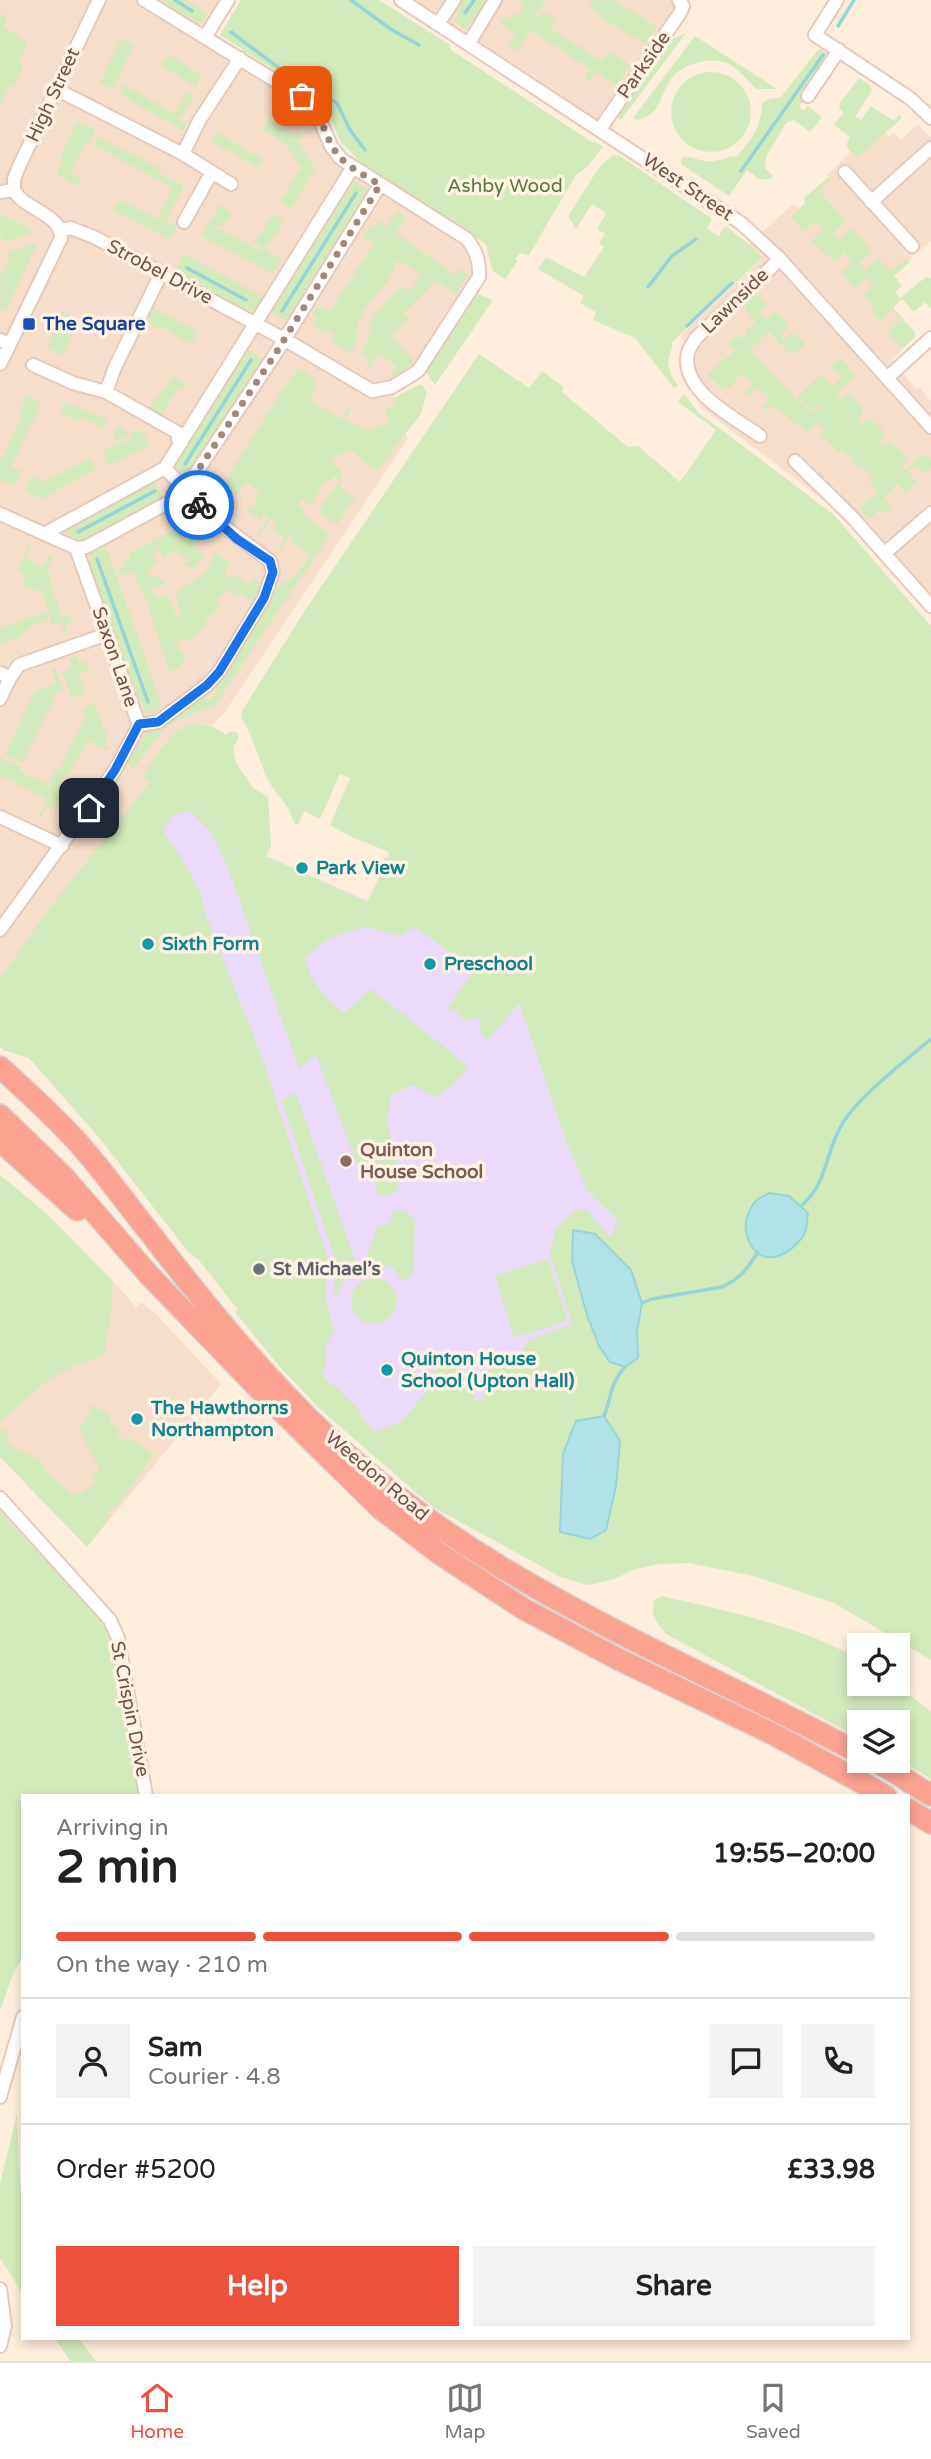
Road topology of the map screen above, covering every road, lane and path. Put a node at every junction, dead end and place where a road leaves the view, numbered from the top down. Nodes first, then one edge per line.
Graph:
1 (99, 0) edge
2 (144, 0) edge
3 (228, 0) edge
4 (401, 0) edge
5 (454, 0) edge
6 (495, 0) edge
7 (679, 0) edge
8 (837, 0) edge
9 (438, 24) junction
10 (205, 37) junction
11 (469, 43) junction
12 (839, 50) junction
13 (240, 58) junction
14 (56, 89) junction
15 (808, 96) dead end
16 (931, 118) edge
17 (600, 129) junction
18 (931, 148) edge
19 (183, 154) junction
20 (353, 167) junction
21 (212, 172) junction
22 (845, 172) dead end
23 (231, 184) dead end
24 (380, 185) junction
25 (14, 190) junction
26 (0, 192) edge
27 (871, 202) junction
28 (184, 222) dead end
29 (61, 230) junction
30 (912, 246) dead end
31 (780, 258) junction
32 (161, 274) junction
33 (256, 324) junction
34 (931, 338) edge
35 (284, 339) junction
36 (5, 342) edge
37 (0, 364) edge
38 (33, 365) dead end
39 (887, 378) junction
40 (106, 392) junction
41 (931, 427) edge
42 (760, 436) dead end
43 (182, 442) junction
44 (795, 461) dead end
45 (165, 468) junction
46 (184, 491) junction
47 (931, 513) edge
48 (0, 514) edge
49 (44, 534) junction
50 (76, 548) junction
51 (885, 553) junction
52 (931, 606) edge
53 (107, 634) junction
54 (5, 675) edge
55 (0, 699) edge
56 (139, 724) junction
57 (0, 817) edge
58 (62, 846) junction
59 (0, 930) edge
60 (0, 1068) edge
61 (0, 1115) edge
62 (0, 1131) edge
63 (0, 1141) edge
64 (68, 1182) junction
65 (128, 1251) junction
66 (0, 1498) edge
67 (847, 1747) edge
68 (895, 1773) edge
69 (146, 1794) edge
70 (882, 1794) edge
71 (931, 1795) edge
72 (910, 1810) edge
73 (931, 1823) edge
74 (21, 2024) edge
75 (0, 2096) edge
76 (0, 2289) edge
77 (0, 2346) edge

1 - 14 street, High Street
2 - 10 street
3 - 10 street
4 - 9 street, West Street
5 - 9 street
6 - 11 street
7 - 17 street, Parkside
8 - 12 street
9 - 11 street, West Street
10 - 13 street
11 - 17 street, West Street
12 - 15 street
12 - 16 street
13 - 19 street
13 - 20 street
14 - 19 street
14 - 25 street, High Street
17 - 31 street, West Street
18 - 27 street
19 - 21 street
20 - 24 street
20 - 33 street
21 - 23 street
21 - 28 street
22 - 27 street
24 - 35 street
24 - 35 street, Strobel Drive
25 - 26 street
25 - 29 street
27 - 30 street
29 - 32 street, Strobel Drive
29 - 36 street
31 - 39 street, West Street
31 - 42 street, Lawnside
32 - 33 street, Strobel Drive
32 - 40 street
33 - 35 street, Strobel Drive
33 - 43 street
34 - 39 street
35 - 46 street
36 - 37 street
38 - 40 street
39 - 41 street, West Street
40 - 43 street
43 - 45 street
44 - 51 street
45 - 46 street
45 - 49 street
46 - 50 street
46 - 56 street, Saxon Lane
47 - 51 street
48 - 49 street
49 - 50 street
50 - 53 street, Saxon Lane
51 - 52 street
53 - 54 street
53 - 56 street, Saxon Lane
54 - 55 street
56 - 58 street
57 - 58 street
58 - 59 street
60 - 67 highway, Weedon Road
61 - 64 highway, Weedon Road
62 - 64 highway, Weedon Road
63 - 65 highway
64 - 65 highway, Weedon Road
65 - 70 highway, Weedon Road
66 - 69 street, St Crispin Drive
68 - 71 highway
72 - 73 highway
74 - 75 street
76 - 77 street

